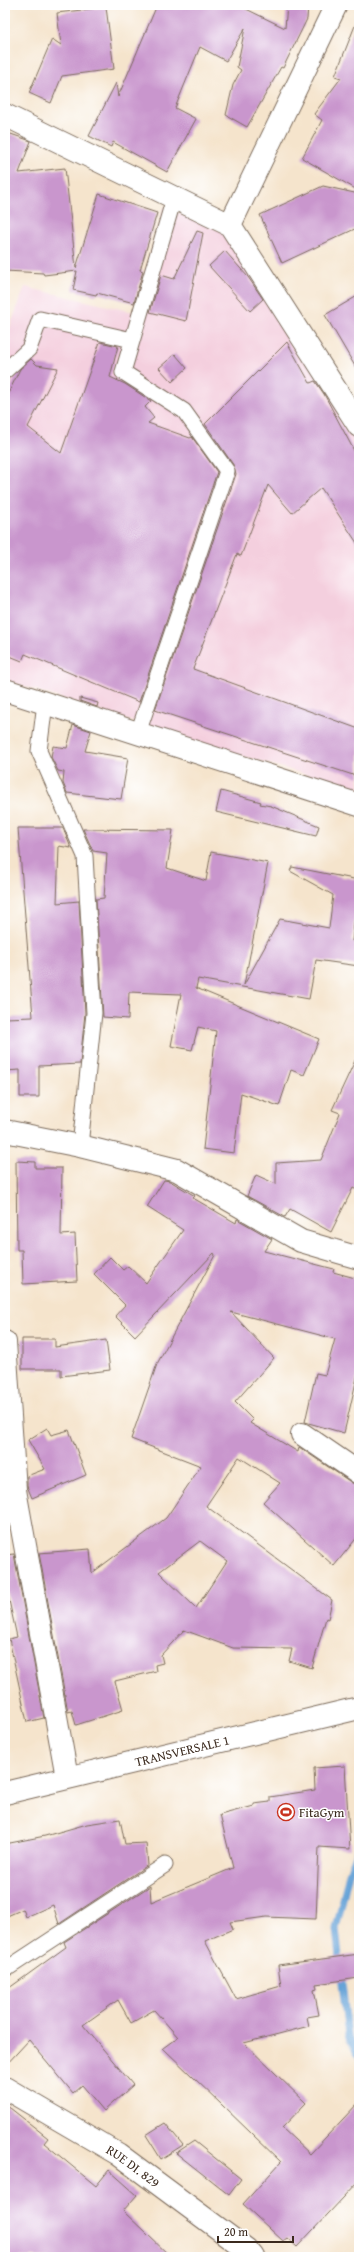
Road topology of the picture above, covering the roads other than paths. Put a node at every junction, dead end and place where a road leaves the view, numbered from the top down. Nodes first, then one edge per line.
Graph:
1 (336, 5) edge
2 (5, 115) edge
3 (174, 198) junction
4 (230, 225) junction
5 (132, 340) junction
6 (5, 371) edge
7 (359, 426) edge
8 (5, 690) edge
9 (45, 703) junction
10 (138, 733) junction
11 (359, 805) edge
12 (5, 1131) edge
13 (80, 1146) junction
14 (359, 1258) edge
15 (5, 1342) edge
16 (302, 1434) dead end
17 (359, 1473) edge
18 (359, 1708) edge
19 (67, 1777) junction
20 (5, 1793) edge
21 (165, 1865) dead end
22 (5, 1970) edge
23 (5, 2088) edge
24 (253, 2257) edge

1 - 4 street
2 - 3 street
3 - 4 street
3 - 5 lane
4 - 7 street
5 - 6 lane
5 - 10 lane
8 - 9 street
9 - 10 street
9 - 13 lane
10 - 11 street
12 - 13 street
13 - 14 street
15 - 19 street
16 - 17 street
18 - 19 street, TRANSVERSALE 1
19 - 20 street, TRANSVERSALE 1
21 - 22 lane
23 - 24 street, RUE DI. 829

